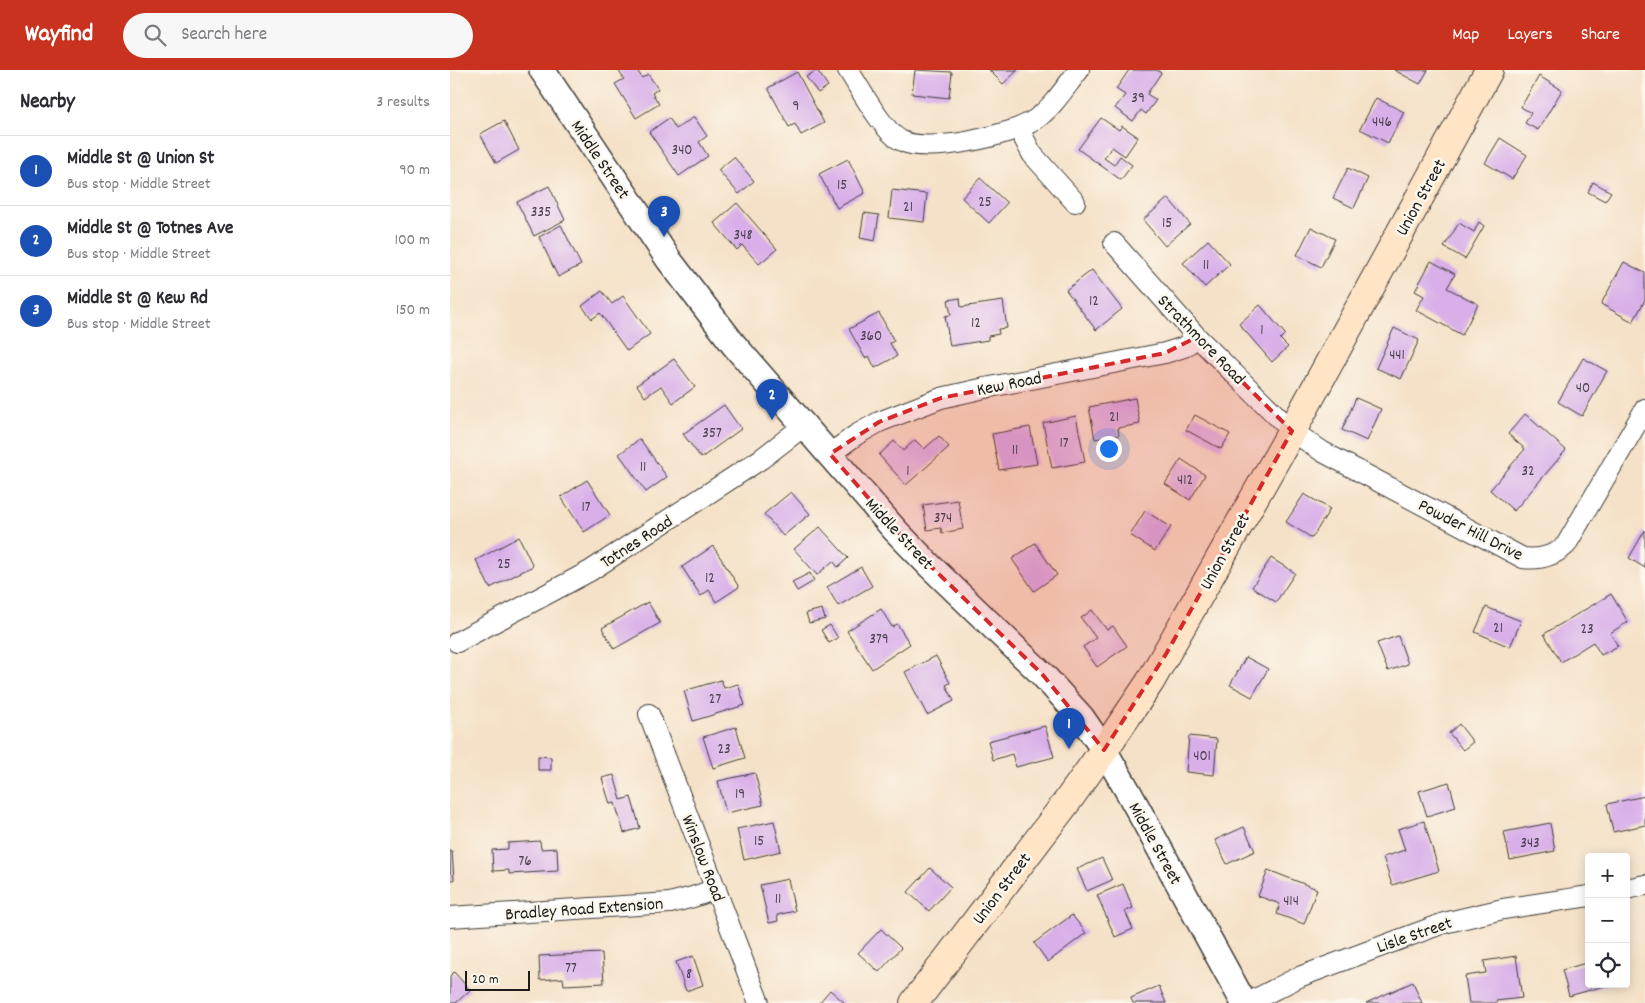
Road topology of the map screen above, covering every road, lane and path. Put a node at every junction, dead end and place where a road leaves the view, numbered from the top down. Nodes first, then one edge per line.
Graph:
1 (542, 70) edge
2 (848, 70) edge
3 (1079, 70) edge
4 (1489, 70) edge
5 (1019, 129) junction
6 (1075, 202) dead end
7 (1114, 243) dead end
8 (1197, 337) junction
9 (1645, 409) edge
10 (805, 425) junction
11 (1292, 431) junction
12 (830, 454) junction
13 (457, 642) dead end
14 (649, 714) dead end
15 (1104, 750) junction
16 (1645, 885) edge
17 (716, 889) junction
18 (1630, 889) edge
19 (1585, 897) edge
20 (450, 917) edge
21 (760, 1003) edge
22 (914, 1003) edge
23 (1244, 1003) edge
24 (1248, 1003) edge

1 - 10 street, Middle Street
2 - 5 street
3 - 5 street
4 - 11 main road, Union Street
5 - 6 street
7 - 8 street, Strathmore Road
8 - 11 street, Strathmore Road
8 - 12 street, Kew Road
9 - 11 street, Powder Hill Drive
10 - 12 street, Middle Street
10 - 13 street, Totnes Road
11 - 15 main road, Union Street
12 - 15 street, Middle Street
14 - 17 street, Winslow Road
15 - 22 main road, Union Street
15 - 23 street, Middle Street
16 - 18 street
17 - 20 street, Bradley Road Extension
17 - 21 street, Winslow Road
19 - 24 street, Lisle Street

